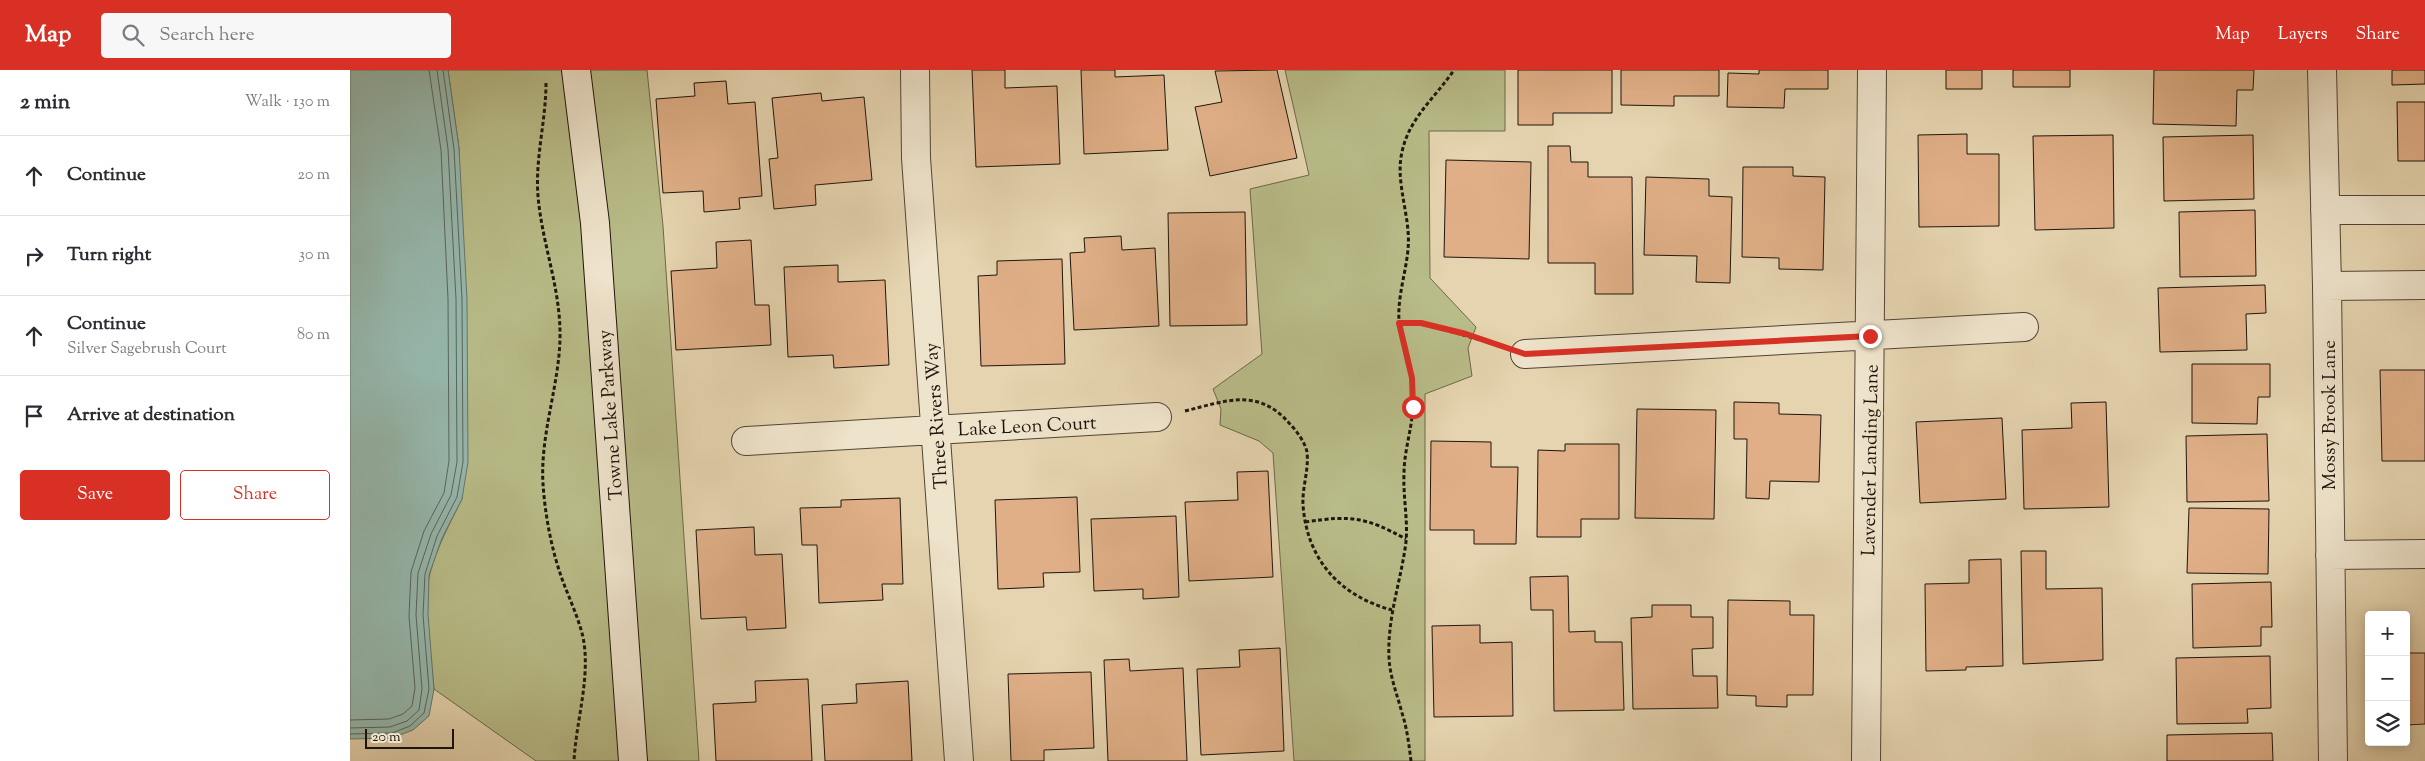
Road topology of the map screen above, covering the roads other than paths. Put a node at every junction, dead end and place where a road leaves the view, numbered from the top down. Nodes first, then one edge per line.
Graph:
1 (576, 70) edge
2 (915, 70) edge
3 (1872, 70) edge
4 (2322, 70) edge
5 (2325, 210) junction
6 (2425, 210) edge
7 (2425, 285) edge
8 (2327, 286) junction
9 (2024, 327) dead end
10 (1870, 336) junction
11 (1525, 354) road end
12 (1157, 417) road end
13 (936, 430) junction
14 (746, 440) dead end
15 (2425, 554) edge
16 (2330, 555) junction
17 (633, 761) edge
18 (959, 761) edge
19 (1866, 761) edge
20 (2333, 761) edge

1 - 17 street, Towne Lake Parkway
2 - 13 street, Three Rivers Way
3 - 10 street, Lavender Landing Lane
4 - 5 street, Mossy Brook Lane
5 - 6 street
5 - 8 street, Mossy Brook Lane
7 - 8 street
8 - 16 street, Mossy Brook Lane
9 - 10 street
10 - 11 street
10 - 19 street, Lavender Landing Lane
12 - 13 street, Lake Leon Court
13 - 14 street, Lake Leon Court
13 - 18 street, Three Rivers Way
15 - 16 street
16 - 20 street, Mossy Brook Lane

